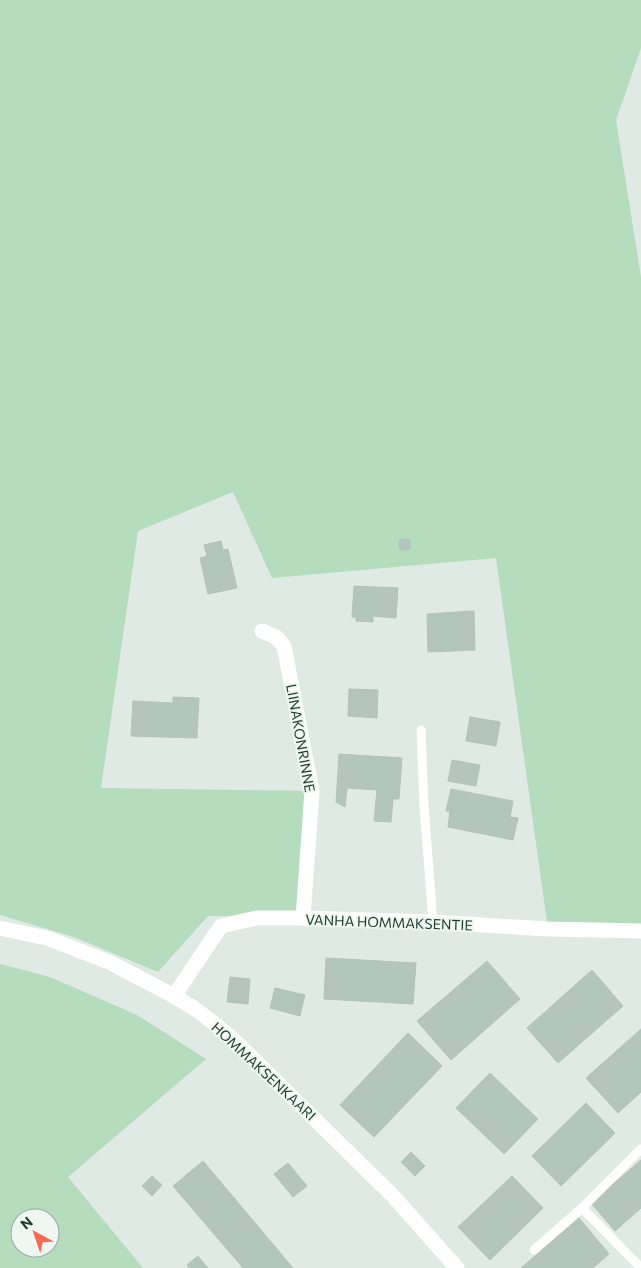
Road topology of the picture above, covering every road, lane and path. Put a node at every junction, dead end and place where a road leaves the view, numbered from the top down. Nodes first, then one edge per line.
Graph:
1 (262, 631) dead end
2 (421, 730) dead end
3 (303, 918) junction
4 (433, 922) junction
5 (0, 928) edge
6 (641, 931) edge
7 (174, 996) junction
8 (641, 1149) edge
9 (582, 1208) junction
10 (534, 1250) dead end
11 (457, 1268) edge
12 (641, 1268) edge

1 - 3 street, LIINAKONRINNE
2 - 4 lane
3 - 4 street, VANHA HOMMAKSENTIE
3 - 7 street, VANHA HOMMAKSENTIE
4 - 6 street, VANHA HOMMAKSENTIE
5 - 7 street, HOMMAKSENKAARI
7 - 11 street, HOMMAKSENKAARI
8 - 9 lane
9 - 10 lane
9 - 12 lane

